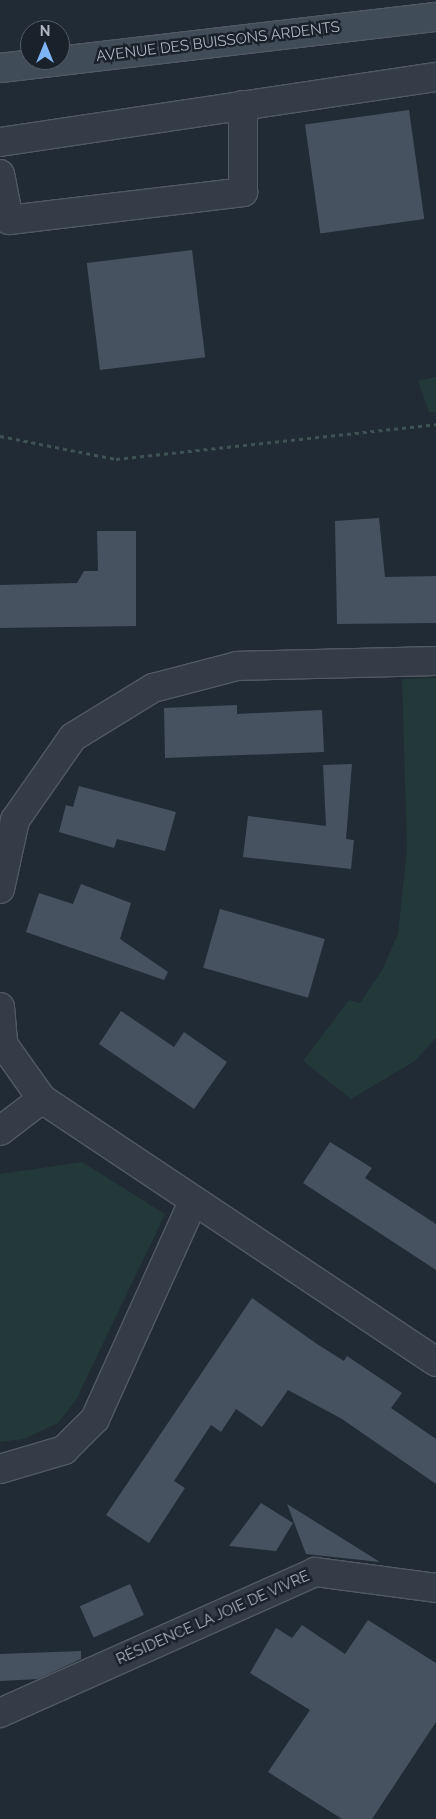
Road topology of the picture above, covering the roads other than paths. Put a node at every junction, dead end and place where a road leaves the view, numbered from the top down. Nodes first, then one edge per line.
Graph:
1 (436, 17) edge
2 (0, 68) edge
3 (436, 77) edge
4 (243, 105) junction
5 (0, 142) edge
6 (0, 174) edge
7 (436, 661) edge
8 (0, 889) edge
9 (0, 1008) edge
10 (42, 1099) junction
11 (0, 1131) edge
12 (193, 1202) junction
13 (436, 1362) edge
14 (0, 1469) edge
15 (436, 1588) edge
16 (0, 1713) edge

1 - 2 street, AVENUE DES BUISSONS ARDENTS
3 - 4 street
4 - 5 street
4 - 6 street
7 - 8 street
9 - 10 street
10 - 11 street
10 - 12 street
12 - 13 street
12 - 14 street
15 - 16 street, RÉSIDENCE LA JOIE DE VIVRE

